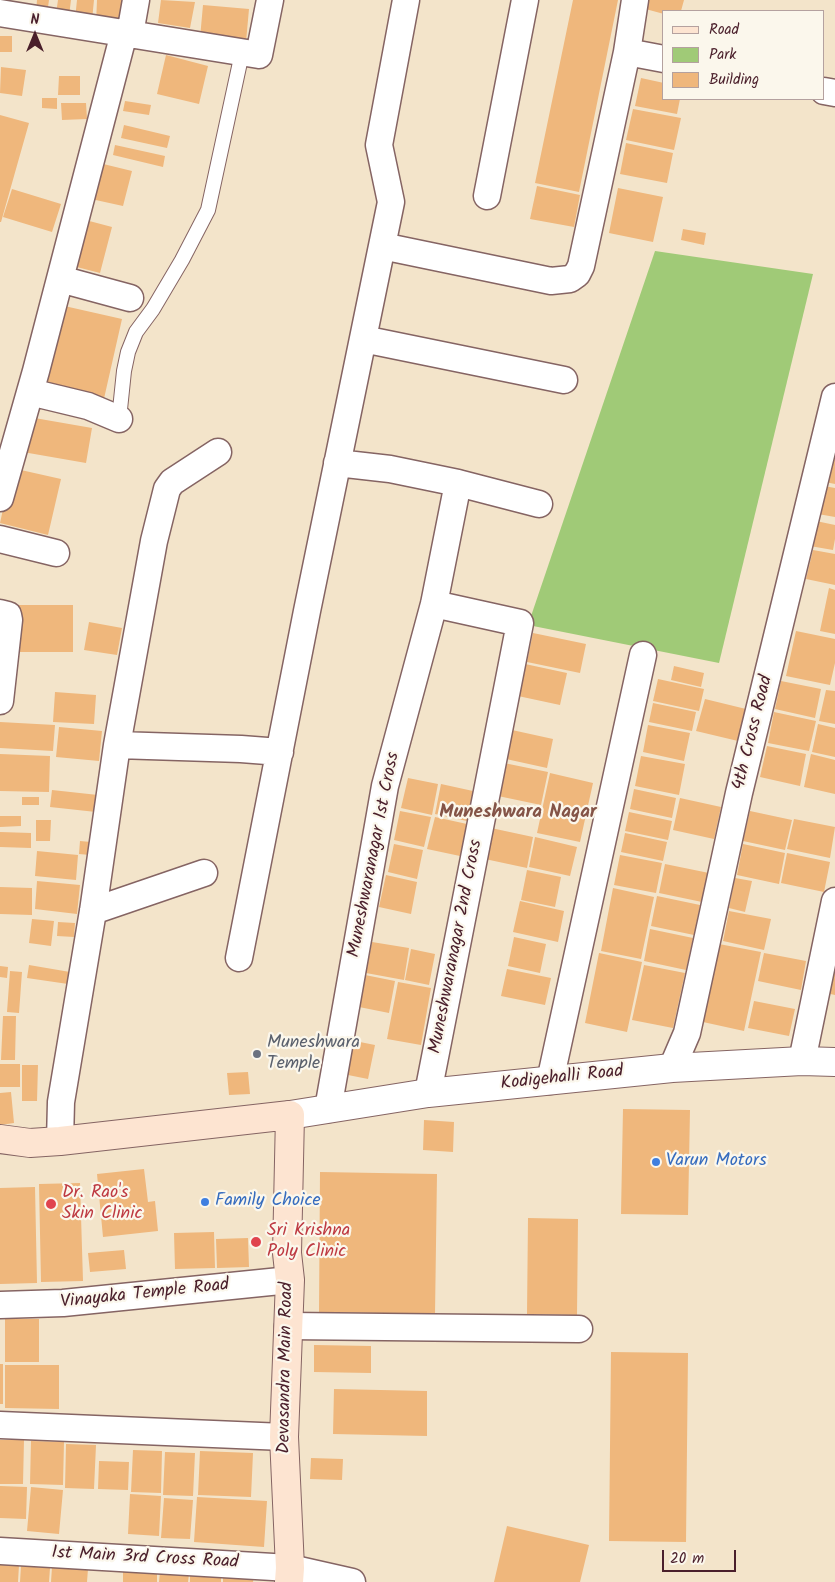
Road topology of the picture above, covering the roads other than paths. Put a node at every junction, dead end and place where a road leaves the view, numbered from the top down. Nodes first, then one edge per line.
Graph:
1 (136, 0) edge
2 (270, 0) edge
3 (406, 0) edge
4 (525, 0) edge
5 (635, 0) edge
6 (0, 14) edge
7 (127, 33) junction
8 (627, 52) junction
9 (242, 53) junction
10 (662, 59) edge
11 (486, 196) dead end
12 (382, 246) junction
13 (60, 279) junction
14 (130, 298) dead end
15 (363, 338) junction
16 (564, 380) dead end
17 (30, 392) junction
18 (835, 397) edge
19 (119, 419) joint
20 (218, 452) dead end
21 (337, 463) junction
22 (458, 483) junction
23 (0, 498) edge
24 (539, 504) dead end
25 (0, 539) edge
26 (56, 553) dead end
27 (434, 604) junction
28 (0, 613) edge
29 (643, 655) dead end
30 (0, 701) edge
31 (117, 745) junction
32 (280, 752) junction
33 (204, 874) dead end
34 (835, 901) edge
35 (93, 911) junction
36 (239, 958) dead end
37 (802, 1061) junction
38 (835, 1062) edge
39 (672, 1068) junction
40 (550, 1081) junction
41 (428, 1093) junction
42 (328, 1108) junction
43 (290, 1119) junction
44 (0, 1139) edge
45 (60, 1141) junction
46 (30, 1143) junction
47 (0, 1153) edge
48 (290, 1280) junction
49 (0, 1306) edge
50 (288, 1326) junction
51 (579, 1329) dead end
52 (0, 1425) edge
53 (284, 1437) junction
54 (0, 1551) edge
55 (289, 1575) edge
56 (352, 1582) edge

1 - 7 street
2 - 9 street
3 - 12 street
4 - 11 street
5 - 8 street
6 - 7 street
7 - 9 street
7 - 13 street
8 - 10 street
8 - 12 street
9 - 19 lane
12 - 15 street
13 - 14 street
13 - 17 street
15 - 16 street
15 - 21 street
17 - 19 street
17 - 23 street
18 - 39 street, 4th Cross Road
20 - 31 street
21 - 22 street
21 - 32 street
22 - 24 street
22 - 27 street, Muneshwaranagar 1st Cross
25 - 26 street
27 - 41 street, Muneshwaranagar 2nd Cross
27 - 42 street, Muneshwaranagar 1st Cross
28 - 30 street
29 - 40 street
31 - 32 street
31 - 35 street
32 - 36 street
33 - 35 street
34 - 37 street
35 - 45 street
37 - 38 street, Kodigehalli Road
37 - 39 street, Kodigehalli Road
39 - 40 street, Kodigehalli Road
40 - 41 street, Kodigehalli Road
41 - 42 street, Kodigehalli Road
42 - 43 street, Kodigehalli Road
43 - 45 main road
43 - 48 main road, Devasandra Main Road
44 - 46 main road
45 - 46 main road
46 - 47 main road
48 - 49 street, Vinayaka Temple Road
48 - 50 main road, Devasandra Main Road
50 - 51 street
50 - 53 main road, Devasandra Main Road
52 - 53 street
53 - 55 main road, Devasandra Main Road
54 - 55 street, 1st Main 3rd Cross Road
55 - 56 street, 1st Main 3rd Cross Road

